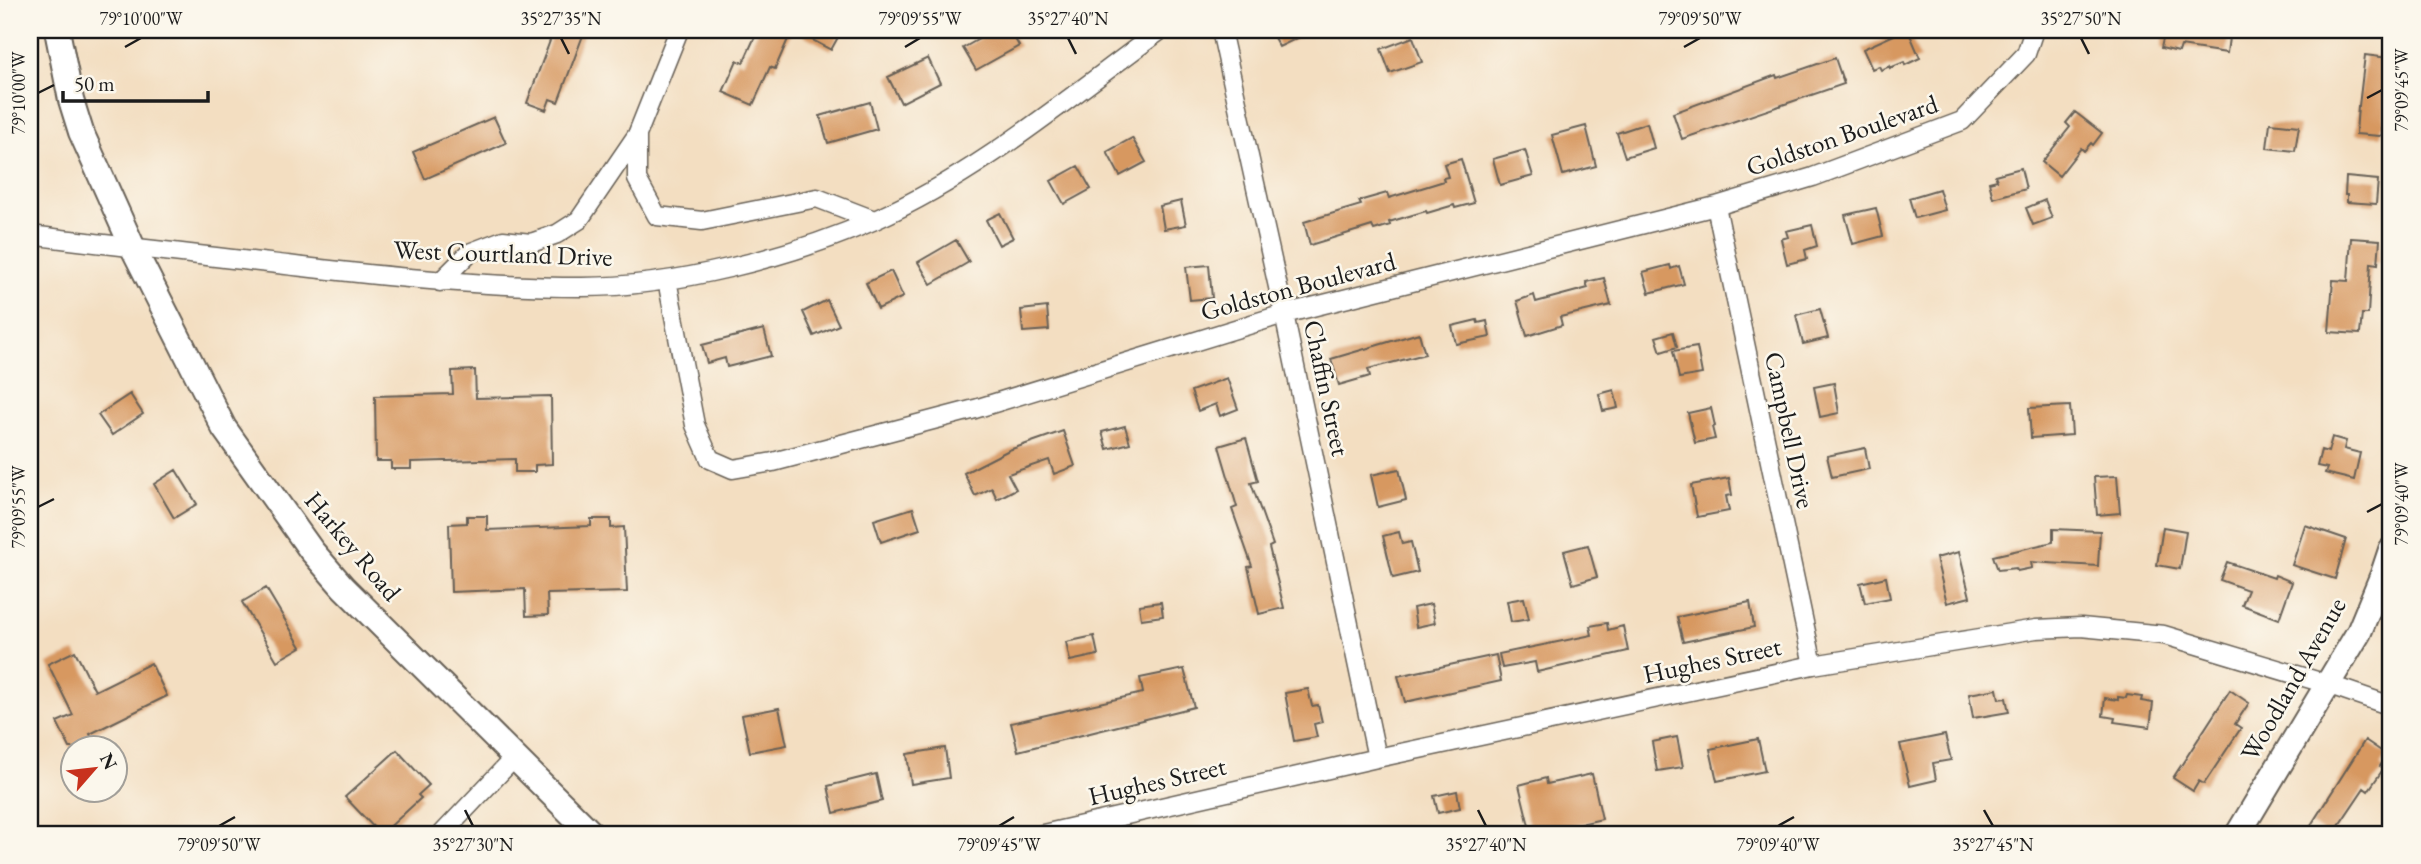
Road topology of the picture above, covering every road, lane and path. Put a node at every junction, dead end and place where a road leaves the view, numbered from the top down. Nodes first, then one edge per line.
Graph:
1 (57, 30) edge
2 (679, 30) edge
3 (1161, 30) edge
4 (1221, 30) edge
5 (2034, 30) edge
6 (637, 135) junction
7 (1716, 206) junction
8 (874, 220) junction
9 (30, 235) edge
10 (133, 248) junction
11 (667, 280) junction
12 (440, 282) junction
13 (1284, 314) junction
14 (2391, 550) edge
15 (1813, 665) junction
16 (2327, 684) junction
17 (2391, 706) edge
18 (514, 758) junction
19 (1377, 758) junction
20 (442, 834) edge
21 (592, 834) edge
22 (1046, 834) edge
23 (2238, 834) edge

1 - 10 street, Harkey Road
2 - 6 street
3 - 8 street, West Courtland Drive
4 - 13 street, Chaffin Street
5 - 7 street, Goldston Boulevard
6 - 8 street
6 - 12 street
7 - 13 street, Goldston Boulevard
7 - 15 street, Campbell Drive
8 - 11 street, West Courtland Drive
9 - 10 street, West Courtland Drive
10 - 12 street, West Courtland Drive
10 - 18 street, Harkey Road
11 - 12 street, West Courtland Drive
11 - 13 street, Goldston Boulevard
13 - 19 street, Chaffin Street
14 - 16 street, Woodland Avenue
15 - 16 street, Hughes Street
15 - 19 street, Hughes Street
16 - 17 street, Hughes Street
16 - 23 street, Woodland Avenue
18 - 20 street
18 - 21 street, Harkey Road
19 - 22 street, Hughes Street

